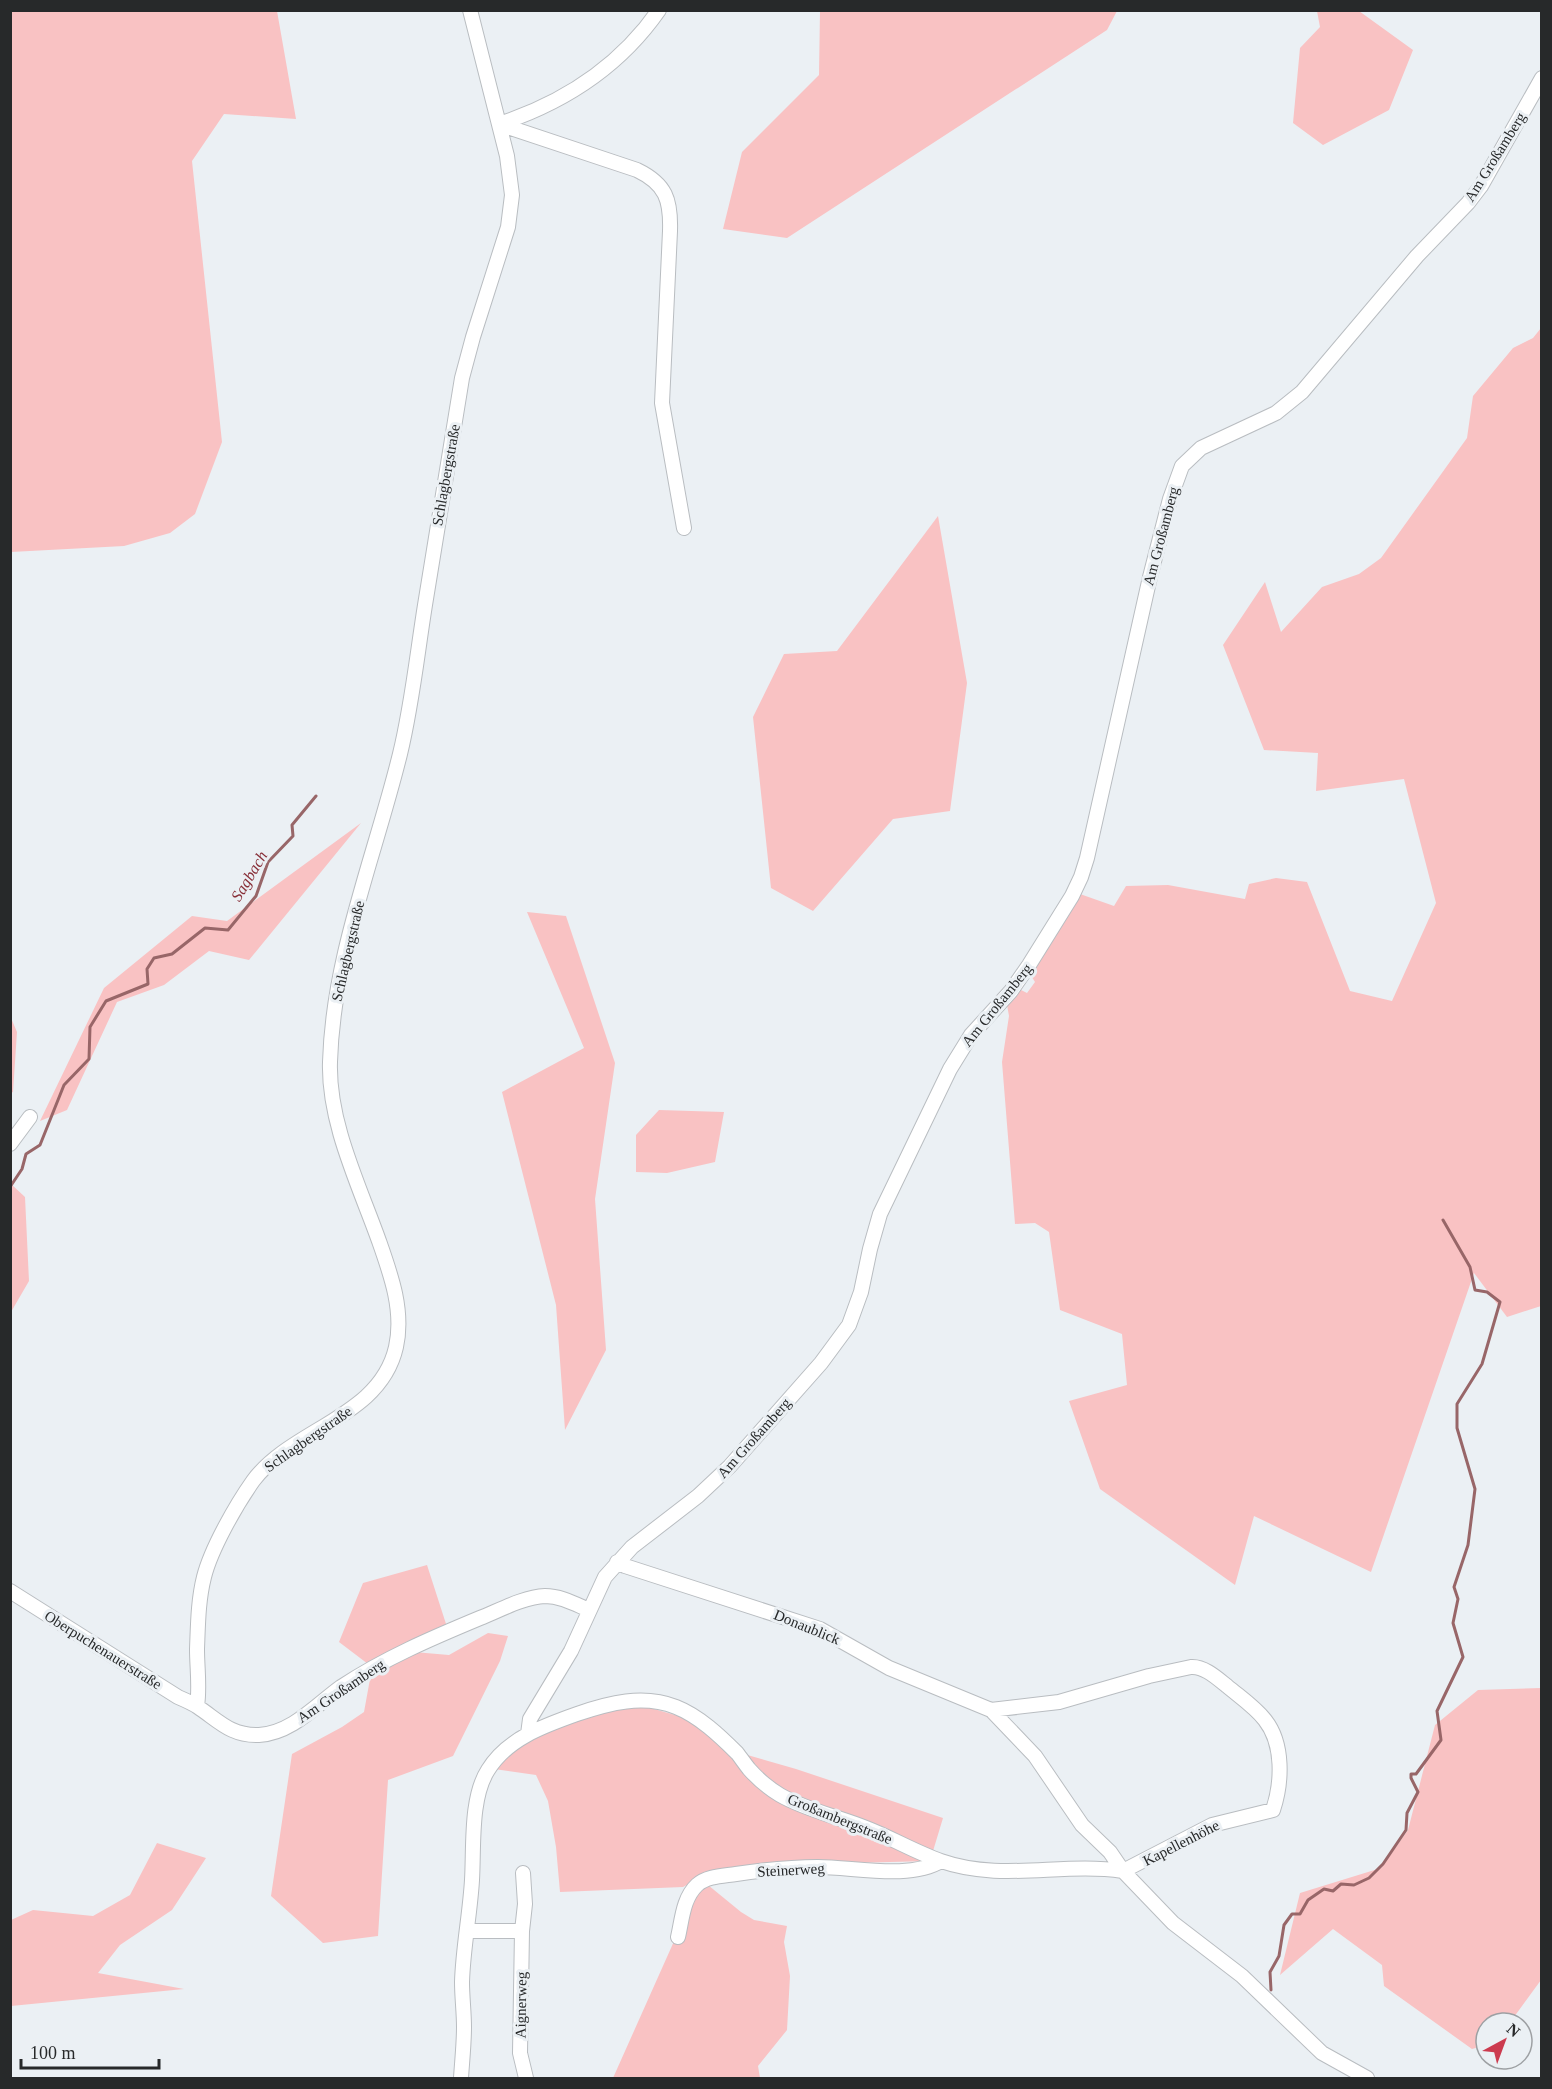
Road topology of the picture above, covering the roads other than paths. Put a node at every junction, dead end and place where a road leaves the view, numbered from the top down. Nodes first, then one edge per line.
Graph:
1 (470, 10) edge
2 (659, 10) edge
3 (1542, 78) edge
4 (499, 124) junction
5 (684, 528) dead end
6 (30, 1117) dead end
7 (10, 1144) edge
8 (617, 1562) junction
9 (10, 1591) edge
10 (588, 1610) junction
11 (197, 1706) junction
12 (990, 1710) junction
13 (528, 1734) junction
14 (941, 1861) junction
15 (1123, 1871) junction
16 (523, 1873) dead end
17 (467, 1931) junction
18 (522, 1931) junction
19 (678, 1937) dead end
20 (461, 2079) edge
21 (526, 2079) edge
22 (1367, 2079) edge

1 - 4 street, Schlagbergstraße
2 - 4 street
3 - 8 street, Am Großamberg
4 - 5 street
4 - 11 street, Schlagbergstraße
6 - 7 street
8 - 10 street, Am Großamberg
8 - 12 street, Donaublick
9 - 11 street, Oberpuchenauerstraße
10 - 11 street, Am Großamberg
10 - 13 street, Am Großamberg
12 - 15 street
12 - 15 street, Kapellenhöhe
13 - 14 street, Großambergstraße
13 - 17 street, Großambergstraße
14 - 15 street, Großambergstraße
14 - 19 street, Steinerweg
15 - 22 street
16 - 18 street, Aignerweg
17 - 18 street
17 - 20 street, Großambergstraße
18 - 21 street, Aignerweg

